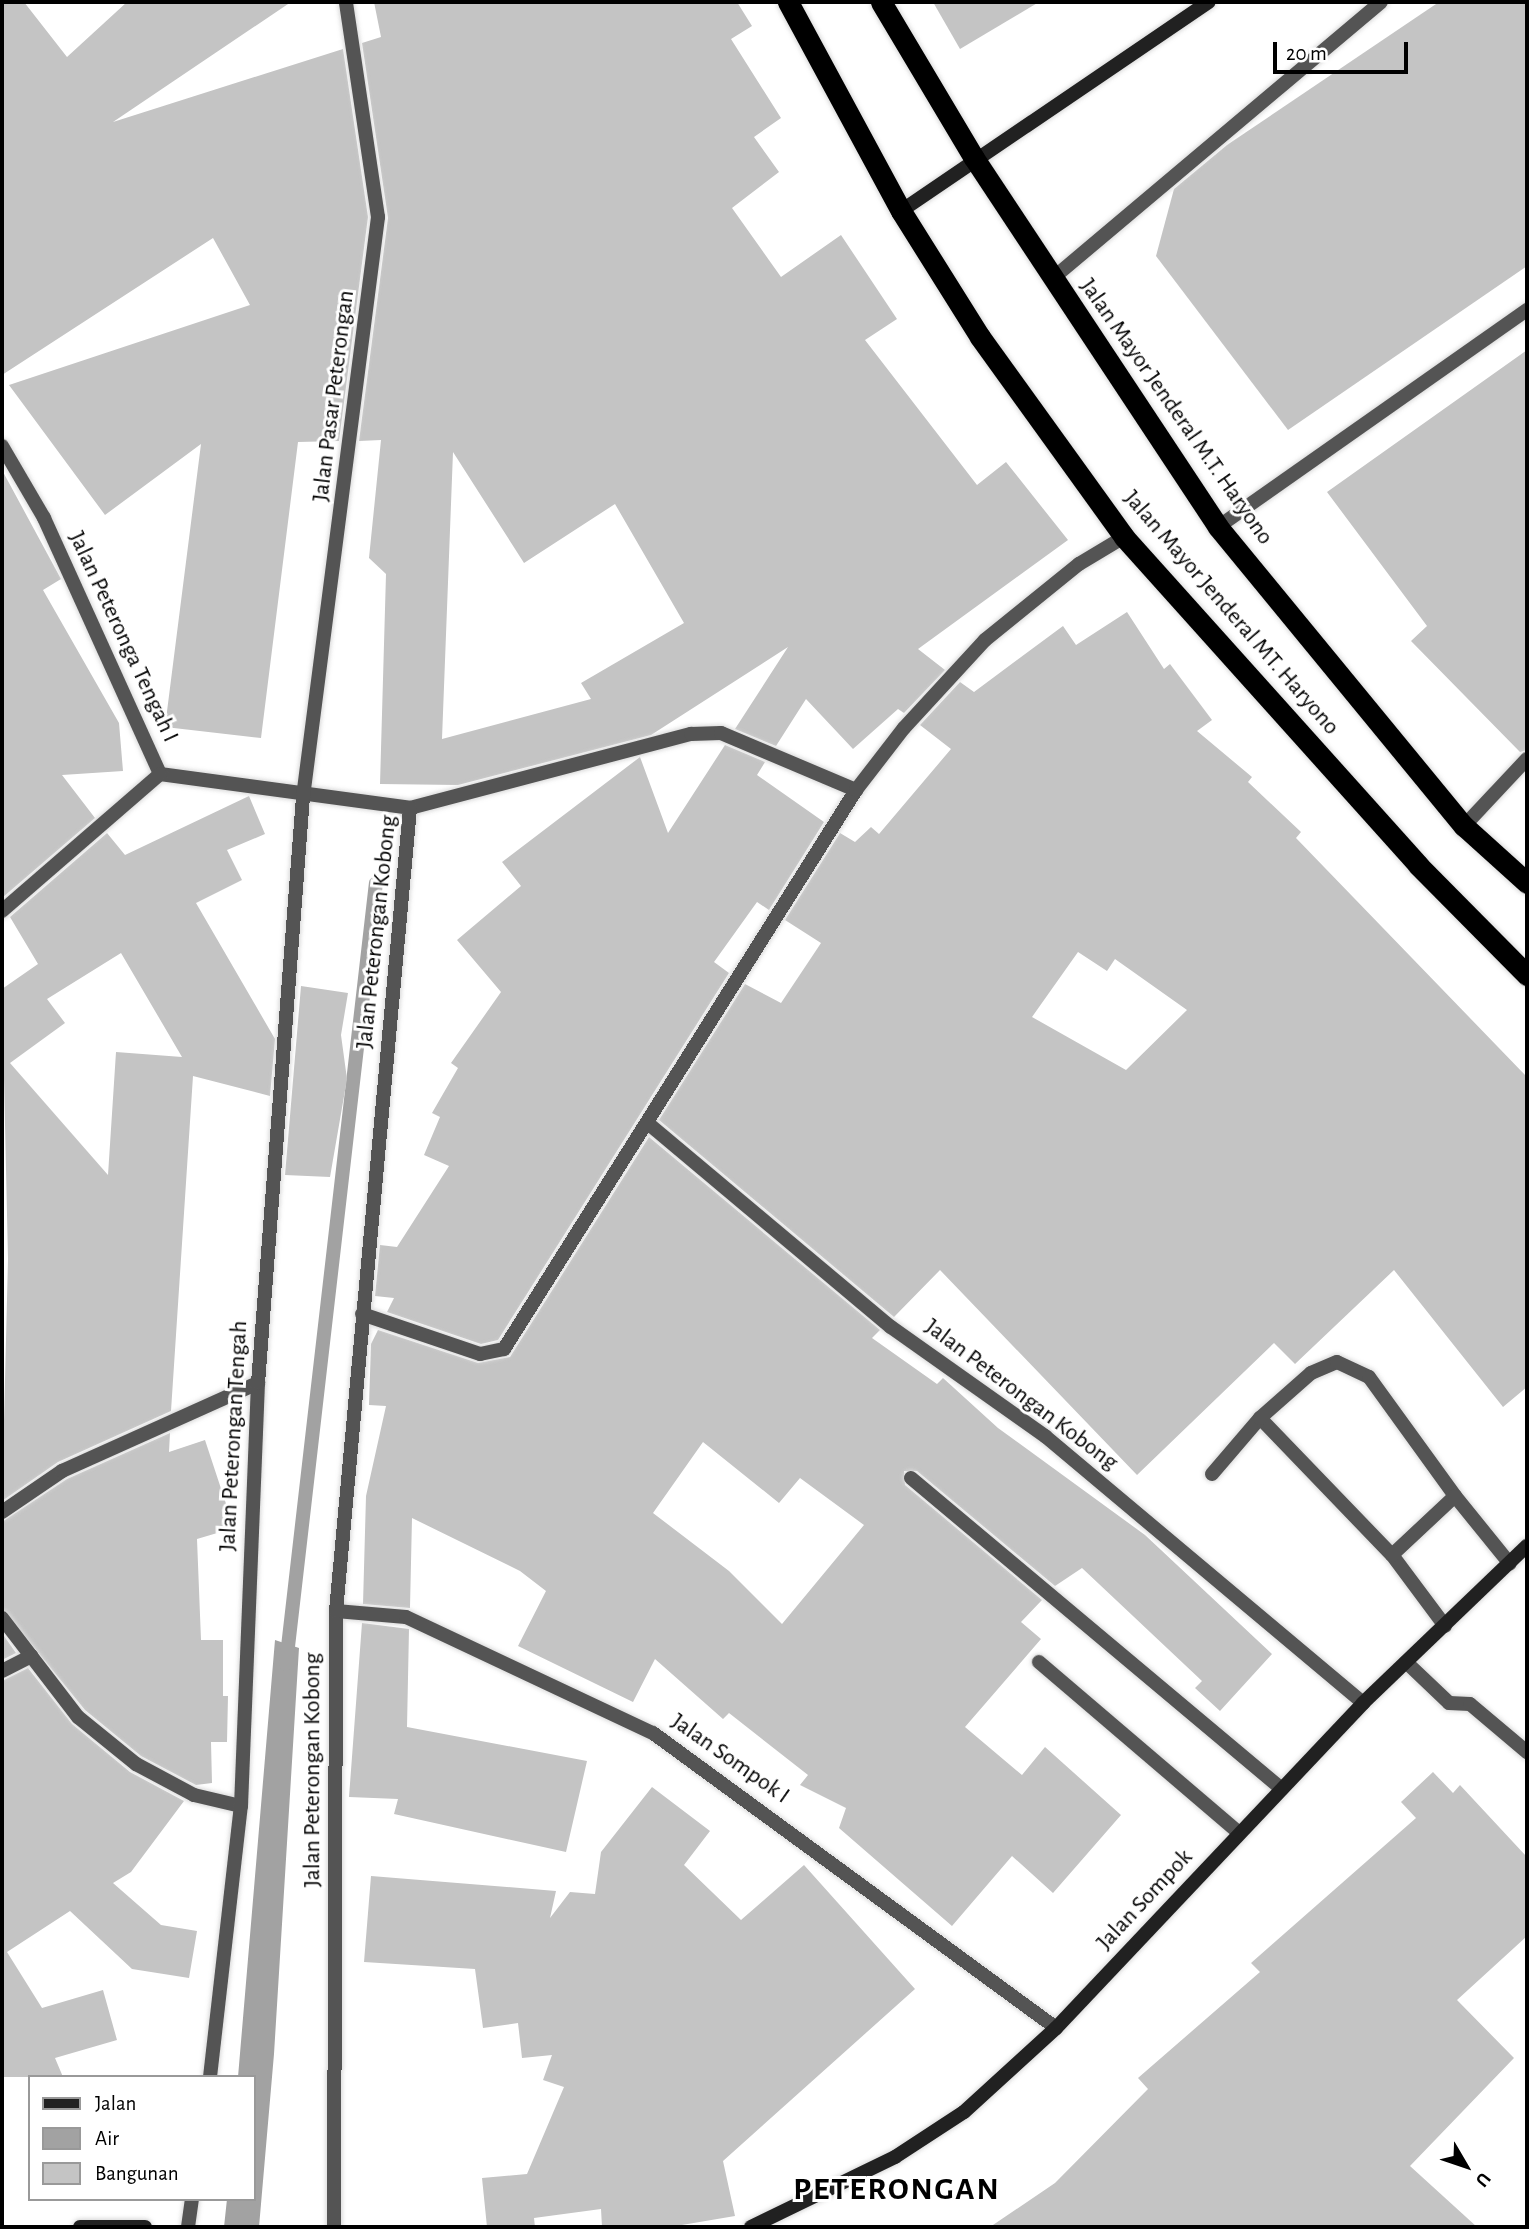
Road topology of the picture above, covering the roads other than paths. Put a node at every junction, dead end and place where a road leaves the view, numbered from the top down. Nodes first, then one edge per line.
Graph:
1 (346, 2) edge
2 (788, 2) edge
3 (881, 2) edge
4 (1209, 2) edge
5 (1381, 2) edge
6 (974, 158) junction
7 (901, 211) junction
8 (1052, 279) junction
9 (1527, 310) edge
10 (2, 446) edge
11 (1217, 527) junction
12 (1124, 537) junction
13 (1527, 759) edge
14 (160, 774) junction
15 (856, 790) junction
16 (303, 797) junction
17 (410, 808) junction
18 (1464, 826) junction
19 (1527, 883) edge
20 (2, 911) edge
21 (1527, 975) edge
22 (650, 1125) junction
23 (362, 1314) junction
24 (258, 1383) junction
25 (1260, 1418) junction
26 (1212, 1474) dead end
27 (911, 1478) dead end
28 (1455, 1496) junction
29 (2, 1511) edge
30 (1527, 1546) edge
31 (1392, 1555) junction
32 (1510, 1564) junction
33 (336, 1611) junction
34 (2, 1618) edge
35 (1445, 1626) junction
36 (30, 1656) junction
37 (1406, 1661) junction
38 (1039, 1662) dead end
39 (2, 1671) edge
40 (1363, 1703) junction
41 (1527, 1752) edge
42 (1281, 1789) junction
43 (241, 1806) junction
44 (1239, 1833) junction
45 (1056, 2028) junction
46 (210, 2075) edge
47 (192, 2201) edge
48 (80, 2227) edge
49 (145, 2227) edge
50 (188, 2227) edge
51 (334, 2227) edge
52 (751, 2227) edge

1 - 16 street, Jalan Pasar Peterongan
2 - 7 highway, Jalan Mayor Jenderal MT. Haryono
3 - 6 highway, Jalan Mayor Jenderal M.T. Haryono
4 - 6 street
5 - 8 street
6 - 7 street
6 - 8 highway, Jalan Mayor Jenderal M.T. Haryono
7 - 12 highway, Jalan Mayor Jenderal MT. Haryono
8 - 11 highway, Jalan Mayor Jenderal M.T. Haryono
9 - 11 street
10 - 14 street, Jalan Peteronga Tengah I
11 - 18 highway, Jalan Mayor Jenderal M.T. Haryono
12 - 15 street
12 - 21 highway, Jalan Mayor Jenderal MT. Haryono
13 - 18 street
14 - 16 street, Jalan Peteronga Tengah I
14 - 20 street
15 - 17 street, Jalan Peterongan Kobong
15 - 22 street
16 - 17 street, Jalan Peteronga Tengah I
16 - 24 street, Jalan Peterongan Tengah
17 - 23 street, Jalan Peterongan Kobong
18 - 19 highway, Jalan Mayor Jenderal M.T. Haryono
22 - 23 street
22 - 40 street, Jalan Peterongan Kobong
23 - 33 street, Jalan Peterongan Kobong
24 - 29 street
24 - 43 street, Jalan Peterongan Tengah
25 - 26 street
25 - 28 street
25 - 31 street
27 - 42 street
28 - 31 street
28 - 32 street
30 - 32 street, Jalan Sompok
31 - 35 street
32 - 35 street, Jalan Sompok
33 - 45 street, Jalan Sompok I
33 - 51 street, Jalan Peterongan Kobong
34 - 36 street
35 - 37 street, Jalan Sompok
36 - 39 street
36 - 43 street
37 - 40 street, Jalan Sompok
37 - 41 street
38 - 44 street
40 - 42 street, Jalan Sompok
42 - 44 street, Jalan Sompok
43 - 46 street, Jalan Peterongan Tengah
44 - 45 street, Jalan Sompok
45 - 52 street, Jalan Sompok
47 - 50 street
48 - 49 street

